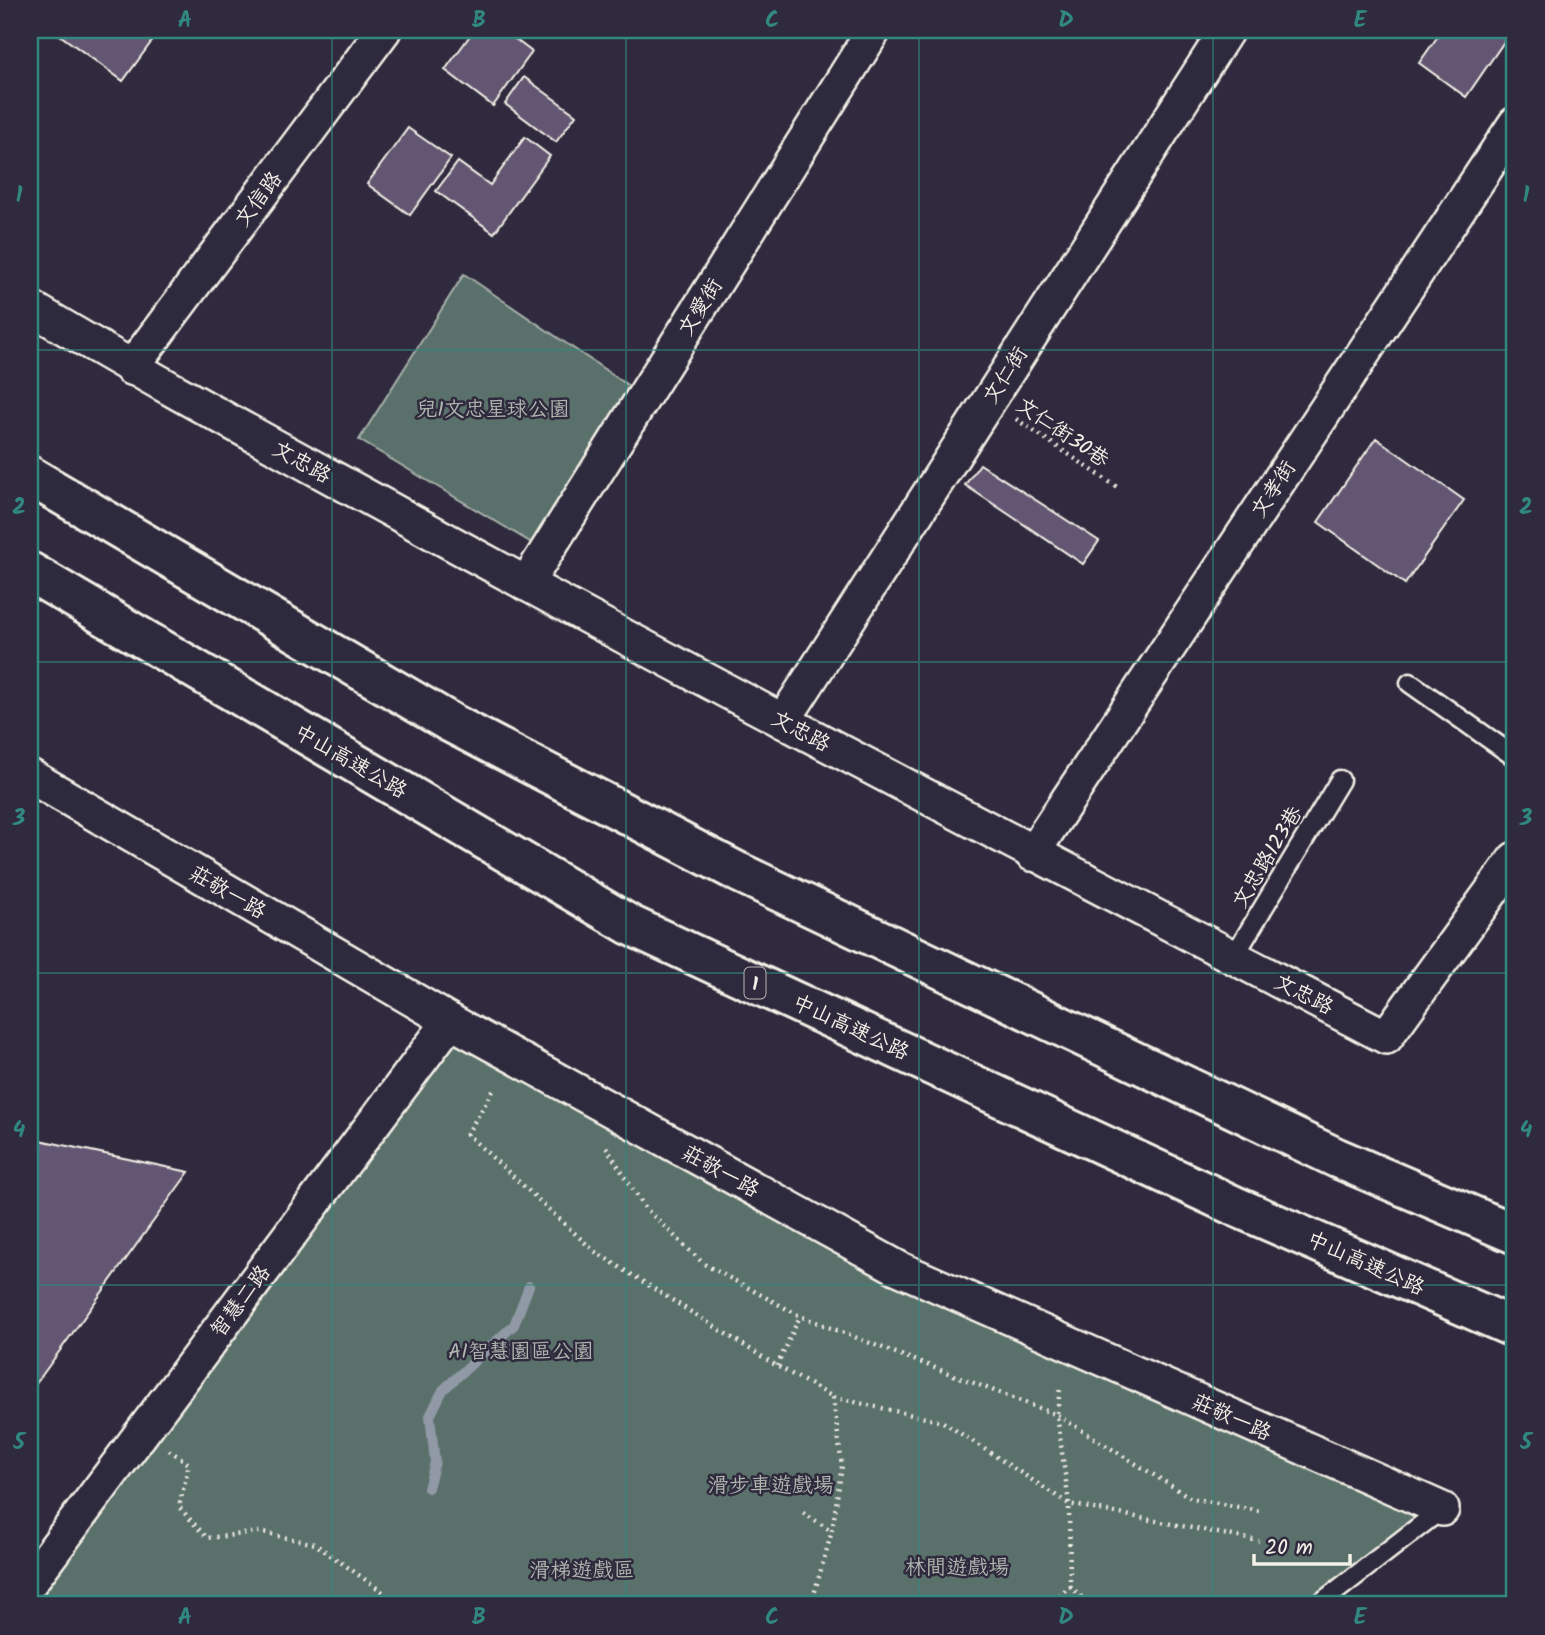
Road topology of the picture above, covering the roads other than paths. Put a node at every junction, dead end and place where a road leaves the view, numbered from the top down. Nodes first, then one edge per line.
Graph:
1 (384, 30) edge
2 (874, 30) edge
3 (1227, 30) edge
4 (1515, 124) edge
5 (30, 307) edge
6 (131, 368) junction
7 (30, 476) edge
8 (30, 572) edge
9 (526, 584) junction
10 (1410, 683) dead end
11 (783, 721) junction
12 (1515, 757) edge
13 (30, 776) edge
14 (1340, 780) dead end
15 (1032, 854) junction
16 (1515, 859) edge
17 (1233, 958) junction
18 (450, 1021) junction
19 (1515, 1234) edge
20 (1515, 1328) edge
21 (1441, 1509) joint
22 (32, 1572) edge
23 (1318, 1605) edge

1 - 6 street, 文信路
2 - 9 street, 文愛街
3 - 11 street, 文仁街
4 - 15 street, 文孝街
5 - 6 street, 文忠路
6 - 9 street, 文忠路
7 - 19 highway
8 - 20 highway, 中山高速公路 / 1
9 - 11 street, 文忠路
10 - 12 lane
11 - 15 street, 文忠路
13 - 18 street, 莊敬一路
14 - 17 lane, 文忠路123巷
15 - 17 street, 文忠路
16 - 17 street, 文忠路
18 - 21 street, 莊敬一路
18 - 22 street, 智慧二路
21 - 23 lane

